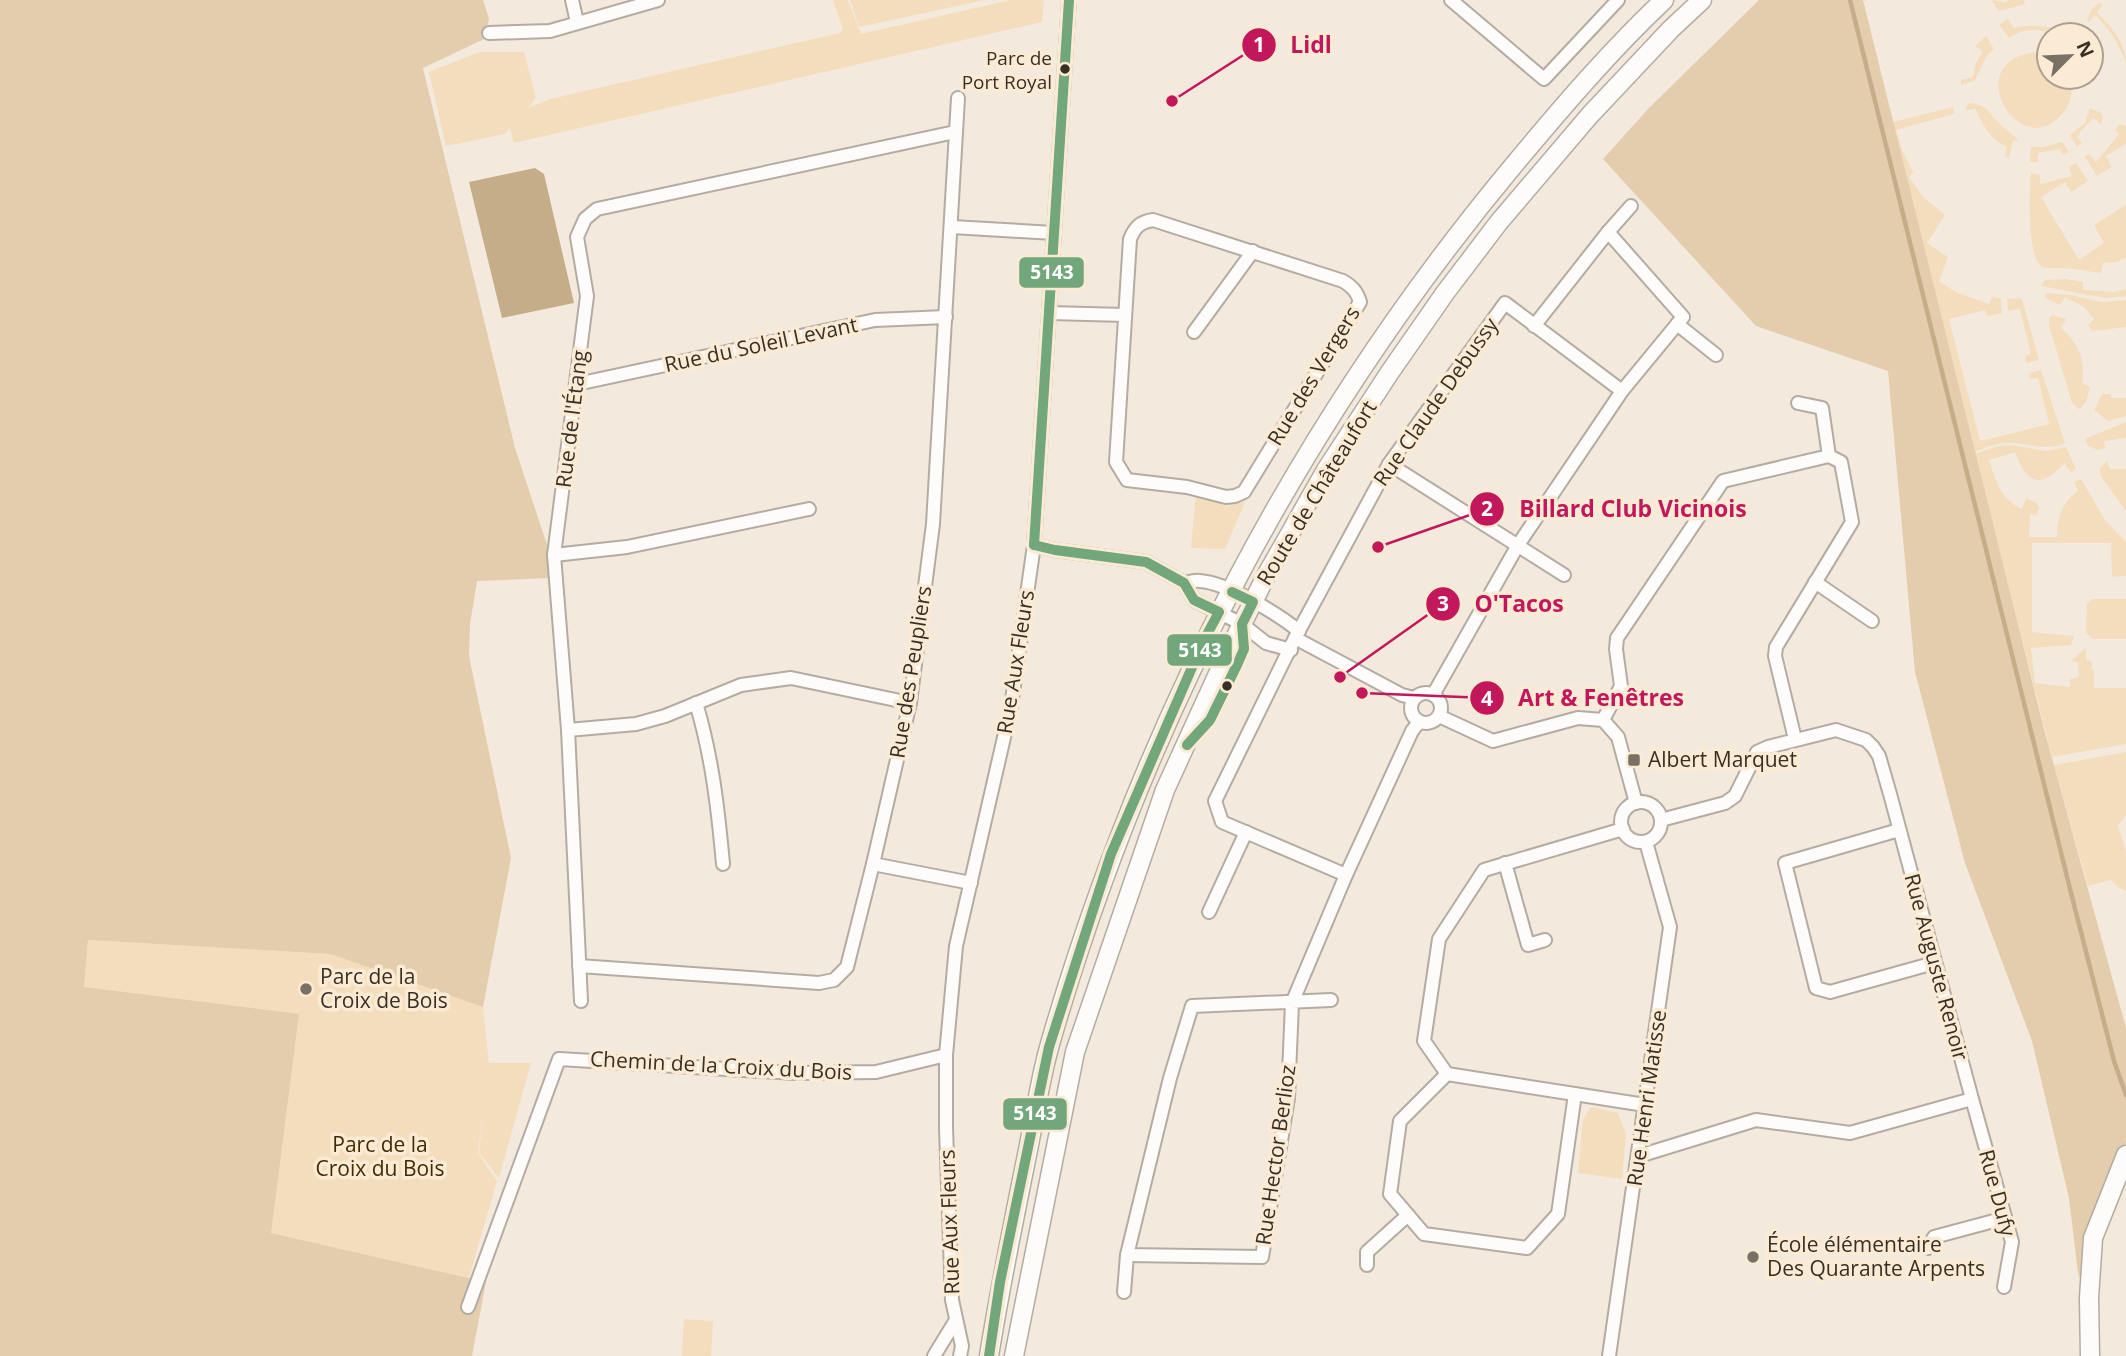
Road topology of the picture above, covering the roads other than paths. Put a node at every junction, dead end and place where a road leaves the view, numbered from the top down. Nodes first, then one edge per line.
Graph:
1 (572, 0) edge
2 (658, 0) edge
3 (1069, 0) edge
4 (1451, 0) edge
5 (1618, 0) edge
6 (1664, 0) edge
7 (1702, 0) edge
8 (577, 22) junction
9 (489, 33) dead end
10 (958, 98) dead end
11 (955, 132) junction
12 (1631, 206) dead end
13 (952, 227) junction
14 (1608, 232) junction
15 (1054, 233) junction
16 (1253, 251) junction
17 (1050, 313) junction
18 (1125, 315) junction
19 (946, 317) junction
20 (1676, 324) junction
21 (1534, 326) junction
22 (1194, 332) dead end
23 (1716, 355) dead end
24 (577, 384) junction
25 (1622, 391) junction
26 (1798, 402) dead end
27 (1829, 456) junction
28 (1389, 464) junction
29 (809, 509) dead end
30 (1034, 545) junction
31 (1518, 545) junction
32 (554, 555) junction
33 (1564, 575) dead end
34 (1815, 582) junction
35 (1184, 583) junction
36 (1230, 591) junction
37 (1253, 602) junction
38 (1231, 619) junction
39 (1872, 621) dead end
40 (1295, 640) junction
41 (1433, 695) junction
42 (1414, 698) junction
43 (696, 703) junction
44 (910, 703) junction
45 (1439, 716) junction
46 (1604, 720) junction
47 (1419, 722) junction
48 (569, 730) junction
49 (1795, 739) junction
50 (1636, 803) junction
51 (1661, 820) junction
52 (1623, 830) junction
53 (1899, 830) junction
54 (1246, 832) junction
55 (1646, 842) junction
56 (1505, 863) junction
57 (723, 864) dead end
58 (873, 864) junction
59 (1346, 875) junction
60 (971, 883) junction
61 (1209, 912) dead end
62 (1545, 940) dead end
63 (1934, 963) junction
64 (579, 966) junction
65 (1331, 1000) dead end
66 (581, 1001) dead end
67 (1292, 1003) junction
68 (946, 1055) junction
69 (1447, 1074) junction
70 (1575, 1094) junction
71 (1972, 1099) junction
72 (1645, 1105) junction
73 (2126, 1155) edge
74 (1639, 1156) junction
75 (1408, 1215) junction
76 (2005, 1218) junction
77 (1928, 1248) dead end
78 (1127, 1255) junction
79 (1367, 1265) dead end
80 (2004, 1287) dead end
81 (1124, 1292) dead end
82 (468, 1307) dead end
83 (956, 1320) junction
84 (934, 1356) edge
85 (960, 1356) edge
86 (989, 1356) edge
87 (1013, 1356) edge
88 (1609, 1356) edge
89 (2090, 1356) edge

1 - 8 street
2 - 8 street
3 - 15 street, Rue Aux Fleurs
4 - 5 street
6 - 36 main road, Route de Châteaufort
7 - 37 main road, Route de Châteaufort
8 - 9 street
10 - 11 street, Rue des Peupliers
11 - 13 street, Rue des Peupliers
11 - 24 street, Rue de l'Étang
12 - 14 street
13 - 15 street
13 - 19 street, Rue des Peupliers
14 - 20 street
14 - 21 street
15 - 17 street, Rue Aux Fleurs
16 - 18 street, Rue des Vergers
16 - 18 street, Rue des Vergers
16 - 22 street
17 - 18 street
17 - 30 street, Rue Aux Fleurs
19 - 24 street, Rue du Soleil Levant
19 - 44 street, Rue des Peupliers
20 - 23 street
20 - 25 street
21 - 25 street, Rue Claude Debussy
21 - 28 street, Rue Claude Debussy
24 - 32 street, Rue de l'Étang
25 - 31 street
26 - 27 street
27 - 34 street
27 - 46 street
28 - 31 street
28 - 40 street, Rue Claude Debussy
29 - 32 street
30 - 35 street
30 - 60 street, Rue Aux Fleurs
31 - 33 street
31 - 41 street
32 - 48 street, Rue de l'Étang
34 - 39 street
34 - 49 street
35 - 36 street
35 - 38 street
36 - 37 street
36 - 38 main road, Route de Châteaufort
37 - 38 main road, Route de Châteaufort
37 - 40 street
38 - 40 street
38 - 86 main road, Route de Châteaufort
38 - 87 main road, Route de Châteaufort
40 - 42 street
40 - 54 street, Rue Claude Debussy
41 - 42 street
41 - 45 street
42 - 47 street
43 - 44 street
43 - 48 street
43 - 57 street
44 - 58 street, Rue des Peupliers
45 - 46 street
45 - 47 street
46 - 50 street
47 - 59 street, Rue Hector Berlioz
48 - 64 street, Rue de l'Étang
49 - 51 street, Rue Auguste Renoir
49 - 53 street, Rue Auguste Renoir
50 - 51 street
50 - 52 street
51 - 55 street
52 - 55 street
52 - 56 street
53 - 63 street, Rue Auguste Renoir
53 - 63 street
54 - 59 street, Rue Claude Debussy
54 - 61 street
55 - 72 street, Rue Henri Matisse
56 - 62 street
56 - 69 street
58 - 60 street
58 - 64 street, Rue des Peupliers
59 - 67 street, Rue Hector Berlioz
60 - 68 street, Rue Aux Fleurs
63 - 71 street, Rue Auguste Renoir
64 - 66 street, Rue de l'Étang
65 - 67 street
67 - 78 street
67 - 78 street, Rue Hector Berlioz
68 - 82 street, Chemin de la Croix du Bois
68 - 83 street, Rue Aux Fleurs
69 - 70 street
69 - 75 street
70 - 72 street
70 - 75 street
71 - 74 street
71 - 76 street, Rue Dufy
72 - 74 street, Rue Henri Matisse
73 - 89 main road
74 - 88 street, Rue Henri Matisse
75 - 79 street
76 - 77 street
76 - 80 street, Rue Dufy
78 - 81 street
83 - 84 street
83 - 85 street, Rue Aux Fleurs

